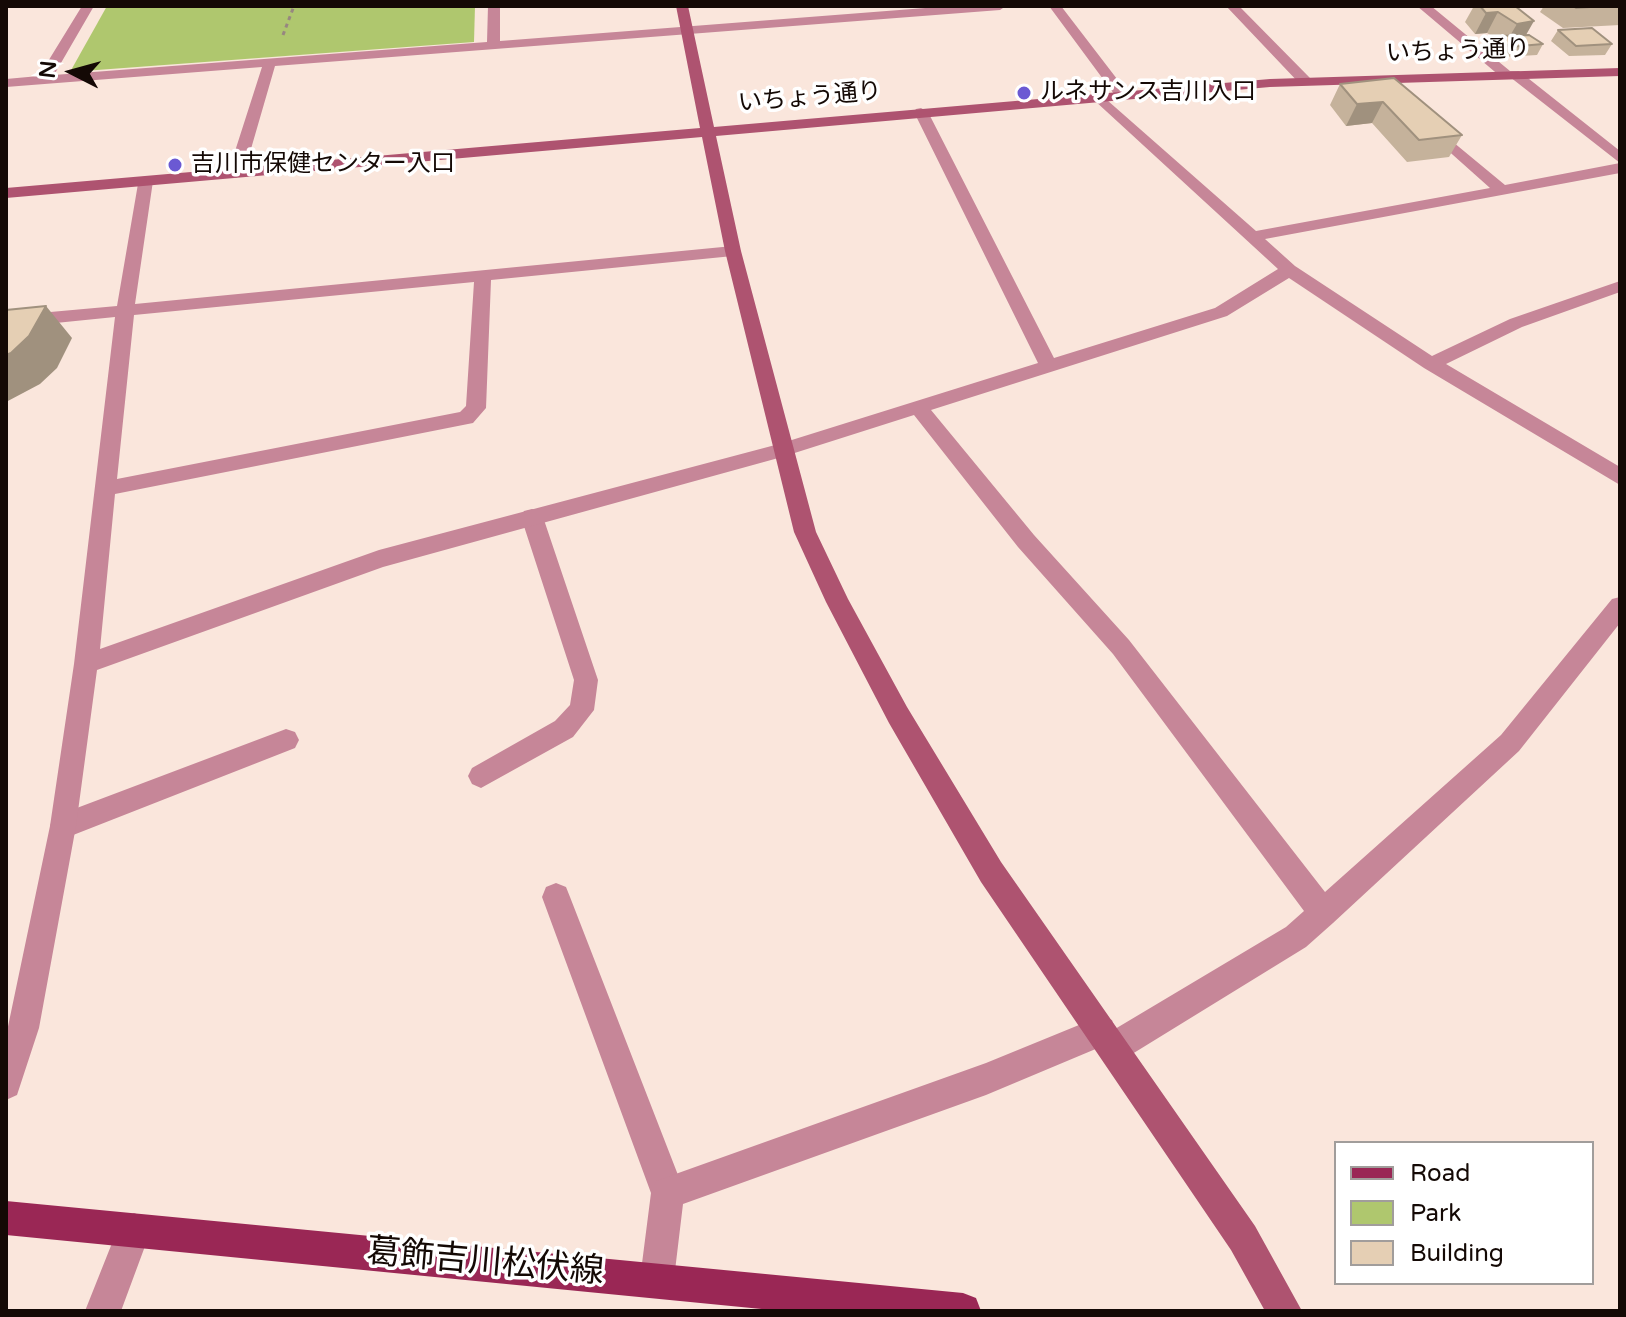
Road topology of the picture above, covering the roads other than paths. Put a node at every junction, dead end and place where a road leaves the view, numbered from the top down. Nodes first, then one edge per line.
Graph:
1 (88, 6) edge
2 (494, 6) edge
3 (682, 6) edge
4 (1000, 6) edge
5 (1055, 6) edge
6 (1232, 6) edge
7 (1423, 6) edge
8 (868, 11) edge
9 (688, 30) junction
10 (493, 45) junction
11 (270, 62) junction
12 (1620, 72) edge
13 (1510, 74) junction
14 (1375, 78) junction
15 (44, 80) junction
16 (1305, 81) junction
17 (6, 83) edge
18 (1122, 95) junction
19 (1099, 97) junction
20 (1398, 99) edge
21 (921, 112) junction
22 (1421, 119) edge
23 (709, 132) junction
24 (1620, 158) edge
25 (1620, 168) edge
26 (236, 173) junction
27 (145, 181) junction
28 (1501, 189) junction
29 (6, 193) edge
30 (1251, 237) junction
31 (733, 251) junction
32 (1289, 270) junction
33 (483, 276) junction
34 (1616, 292) edge
35 (125, 311) junction
36 (6, 322) edge
37 (1431, 364) junction
38 (1048, 365) junction
39 (919, 408) junction
40 (782, 450) junction
41 (1620, 477) edge
42 (103, 489) junction
43 (532, 517) junction
44 (1620, 606) edge
45 (86, 664) junction
46 (286, 740) dead end
47 (481, 776) dead end
48 (63, 826) junction
49 (556, 897) dead end
50 (1323, 913) junction
51 (1107, 1040) junction
52 (6, 1084) edge
53 (668, 1193) junction
54 (6, 1218) edge
55 (134, 1230) junction
56 (657, 1279) junction
57 (103, 1311) edge
58 (963, 1311) edge
59 (1284, 1311) edge

1 - 15 street
2 - 10 street
3 - 9 street
4 - 8 street
5 - 18 street
6 - 16 street
7 - 13 street
8 - 9 street
9 - 10 street
9 - 23 street
10 - 11 street
11 - 15 street
11 - 26 street
12 - 13 street, いちょう通り
13 - 14 street, いちょう通り
13 - 24 street
14 - 16 street, いちょう通り
14 - 20 street
15 - 17 street
16 - 18 street, いちょう通り
18 - 19 street, いちょう通り
19 - 21 street, いちょう通り
19 - 30 street
21 - 23 street, いちょう通り
21 - 38 street
22 - 28 street
23 - 26 street, いちょう通り
23 - 31 street
25 - 28 street
26 - 27 street, いちょう通り
27 - 29 street, いちょう通り
27 - 35 street
28 - 30 street
30 - 32 street
31 - 33 street
31 - 40 street
32 - 37 street
32 - 38 street
33 - 35 street
33 - 42 street
34 - 37 street
35 - 36 street
35 - 42 street
37 - 41 street
38 - 39 street
39 - 40 street
39 - 50 street
40 - 43 street
40 - 51 street
42 - 45 street
43 - 45 street
43 - 47 street
44 - 50 street
45 - 48 street
46 - 48 street
48 - 52 street
49 - 53 street
50 - 51 street
51 - 53 street
51 - 59 street
53 - 56 street
54 - 55 main road, 葛飾吉川松伏線
55 - 56 main road, 葛飾吉川松伏線
55 - 57 street
56 - 58 main road, 葛飾吉川松伏線

